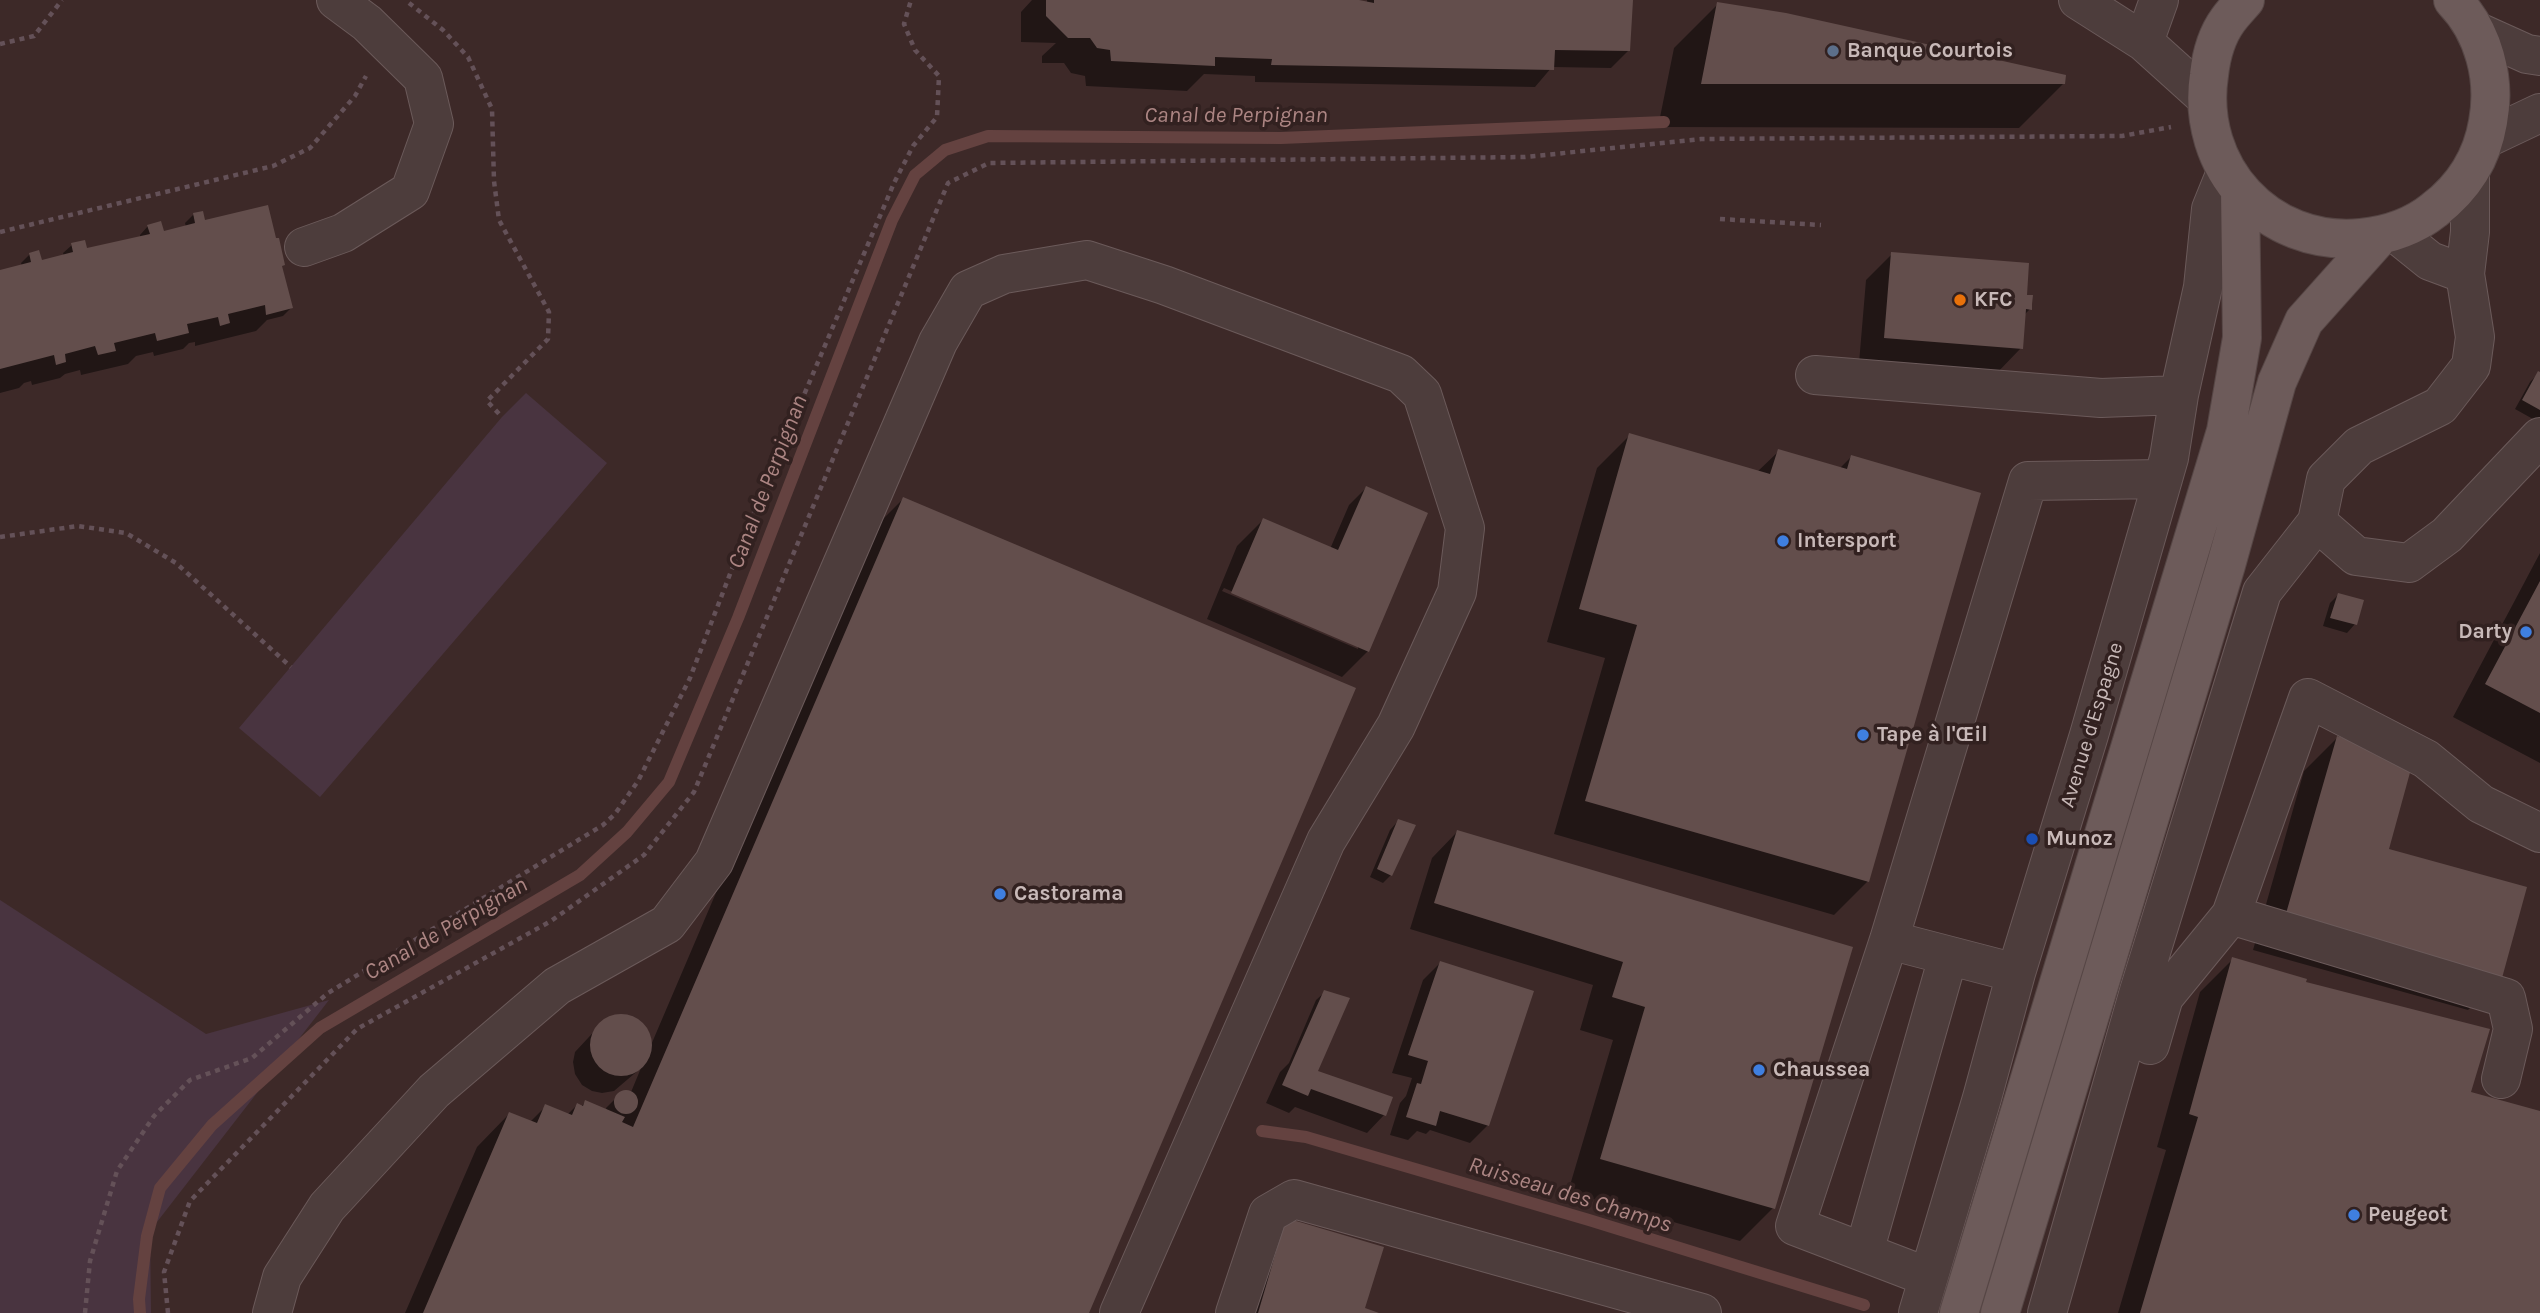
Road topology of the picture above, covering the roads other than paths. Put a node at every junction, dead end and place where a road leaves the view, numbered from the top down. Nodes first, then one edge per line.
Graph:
1 (336, 0) edge
2 (2078, 0) edge
3 (2159, 0) edge
4 (2245, 0) edge
5 (2453, 0) edge
6 (2476, 31) junction
7 (2144, 41) junction
8 (2540, 56) edge
9 (2206, 108) junction
10 (2540, 113) edge
11 (2485, 139) junction
12 (2470, 173) junction
13 (2233, 181) junction
14 (2387, 234) junction
15 (304, 247) dead end
16 (2465, 274) junction
17 (1815, 374) dead end
18 (2179, 395) junction
19 (2540, 437) edge
20 (2163, 479) junction
21 (2318, 522) junction
22 (2540, 833) edge
23 (2231, 915) junction
24 (1889, 940) junction
25 (1948, 957) junction
26 (2016, 973) junction
27 (2151, 994) junction
28 (2526, 1034) edge
29 (2501, 1079) dead end
30 (1979, 1244) junction
31 (1864, 1252) junction
32 (1931, 1295) edge
33 (272, 1313) edge
34 (1119, 1313) edge
35 (1234, 1313) edge
36 (1702, 1313) edge
37 (1918, 1313) edge
38 (1959, 1313) edge
39 (2000, 1313) edge
40 (2047, 1313) edge
41 (2074, 1313) edge

1 - 15 street
2 - 7 street
3 - 7 street
4 - 9 main road
5 - 6 main road
6 - 8 street
6 - 11 main road
7 - 9 street
9 - 13 main road
10 - 11 street
11 - 12 main road
12 - 14 main road
12 - 16 street
13 - 14 main road
13 - 18 street, Avenue d'Espagne
13 - 30 main road, Avenue d'Espagne
14 - 16 street
14 - 39 main road
16 - 21 street
17 - 18 street
18 - 20 street, Avenue d'Espagne
19 - 21 street
20 - 24 street
20 - 26 street, Avenue d'Espagne
21 - 27 street
22 - 23 street
23 - 27 street
23 - 28 street
24 - 25 street
24 - 31 street
25 - 26 street
25 - 31 street
26 - 32 street, Avenue d'Espagne
27 - 40 street
27 - 41 street
28 - 29 street
30 - 32 street
30 - 38 main road, Avenue d'Espagne
31 - 32 street
32 - 37 street, Avenue d'Espagne
33 - 34 street
35 - 36 street

